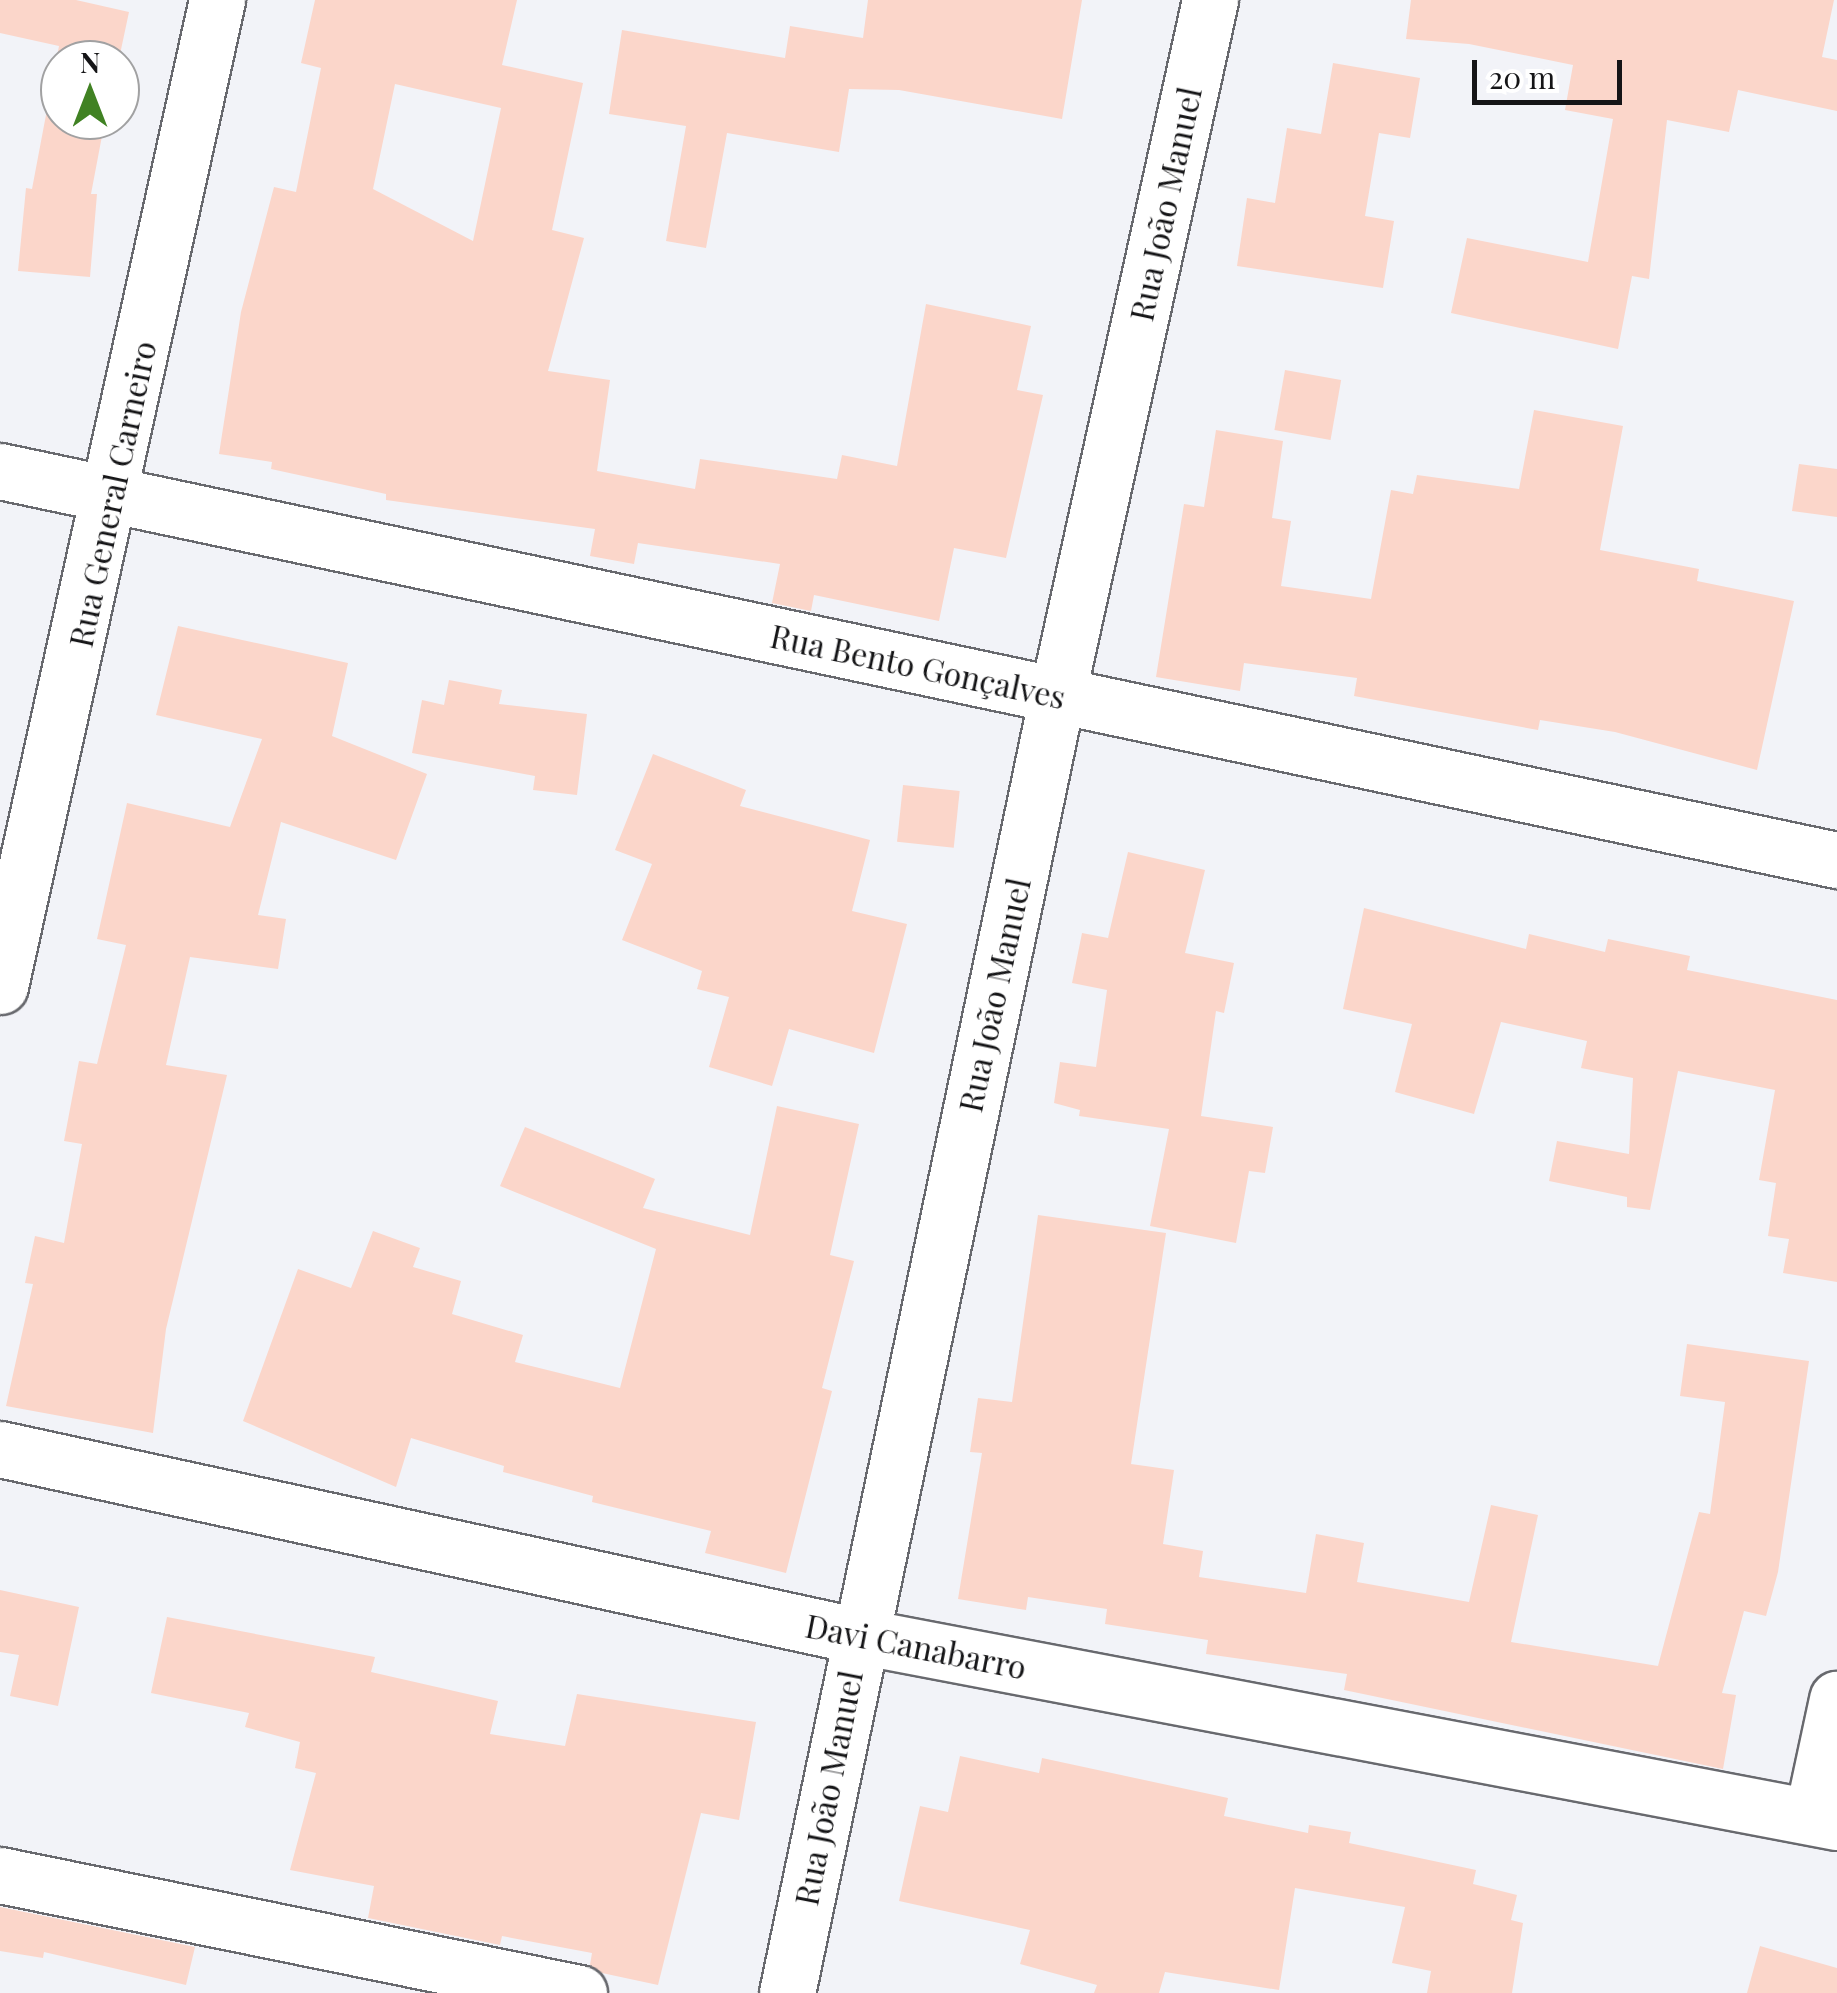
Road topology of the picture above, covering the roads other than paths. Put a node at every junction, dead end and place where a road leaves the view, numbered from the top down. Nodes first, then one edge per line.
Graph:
1 (217, 0) edge
2 (1210, 0) edge
3 (0, 471) edge
4 (114, 493) junction
5 (1056, 696) junction
6 (1837, 860) edge
7 (0, 986) edge
8 (0, 1449) edge
9 (858, 1636) junction
10 (1837, 1699) edge
11 (1825, 1819) edge
12 (0, 1875) edge
13 (579, 1993) edge
14 (787, 1993) edge

1 - 4 street, Rua General Carneiro
2 - 5 street, Rua João Manuel
3 - 4 street, Rua Bento Gonçalves
4 - 5 street, Rua Bento Gonçalves
4 - 7 street, Rua General Carneiro
5 - 6 street, Rua Bento Gonçalves
5 - 9 street, Rua João Manuel
8 - 9 street, Davi Canabarro
9 - 11 street, Davi Canabarro
9 - 14 street, Rua João Manuel
10 - 11 street
12 - 13 street

